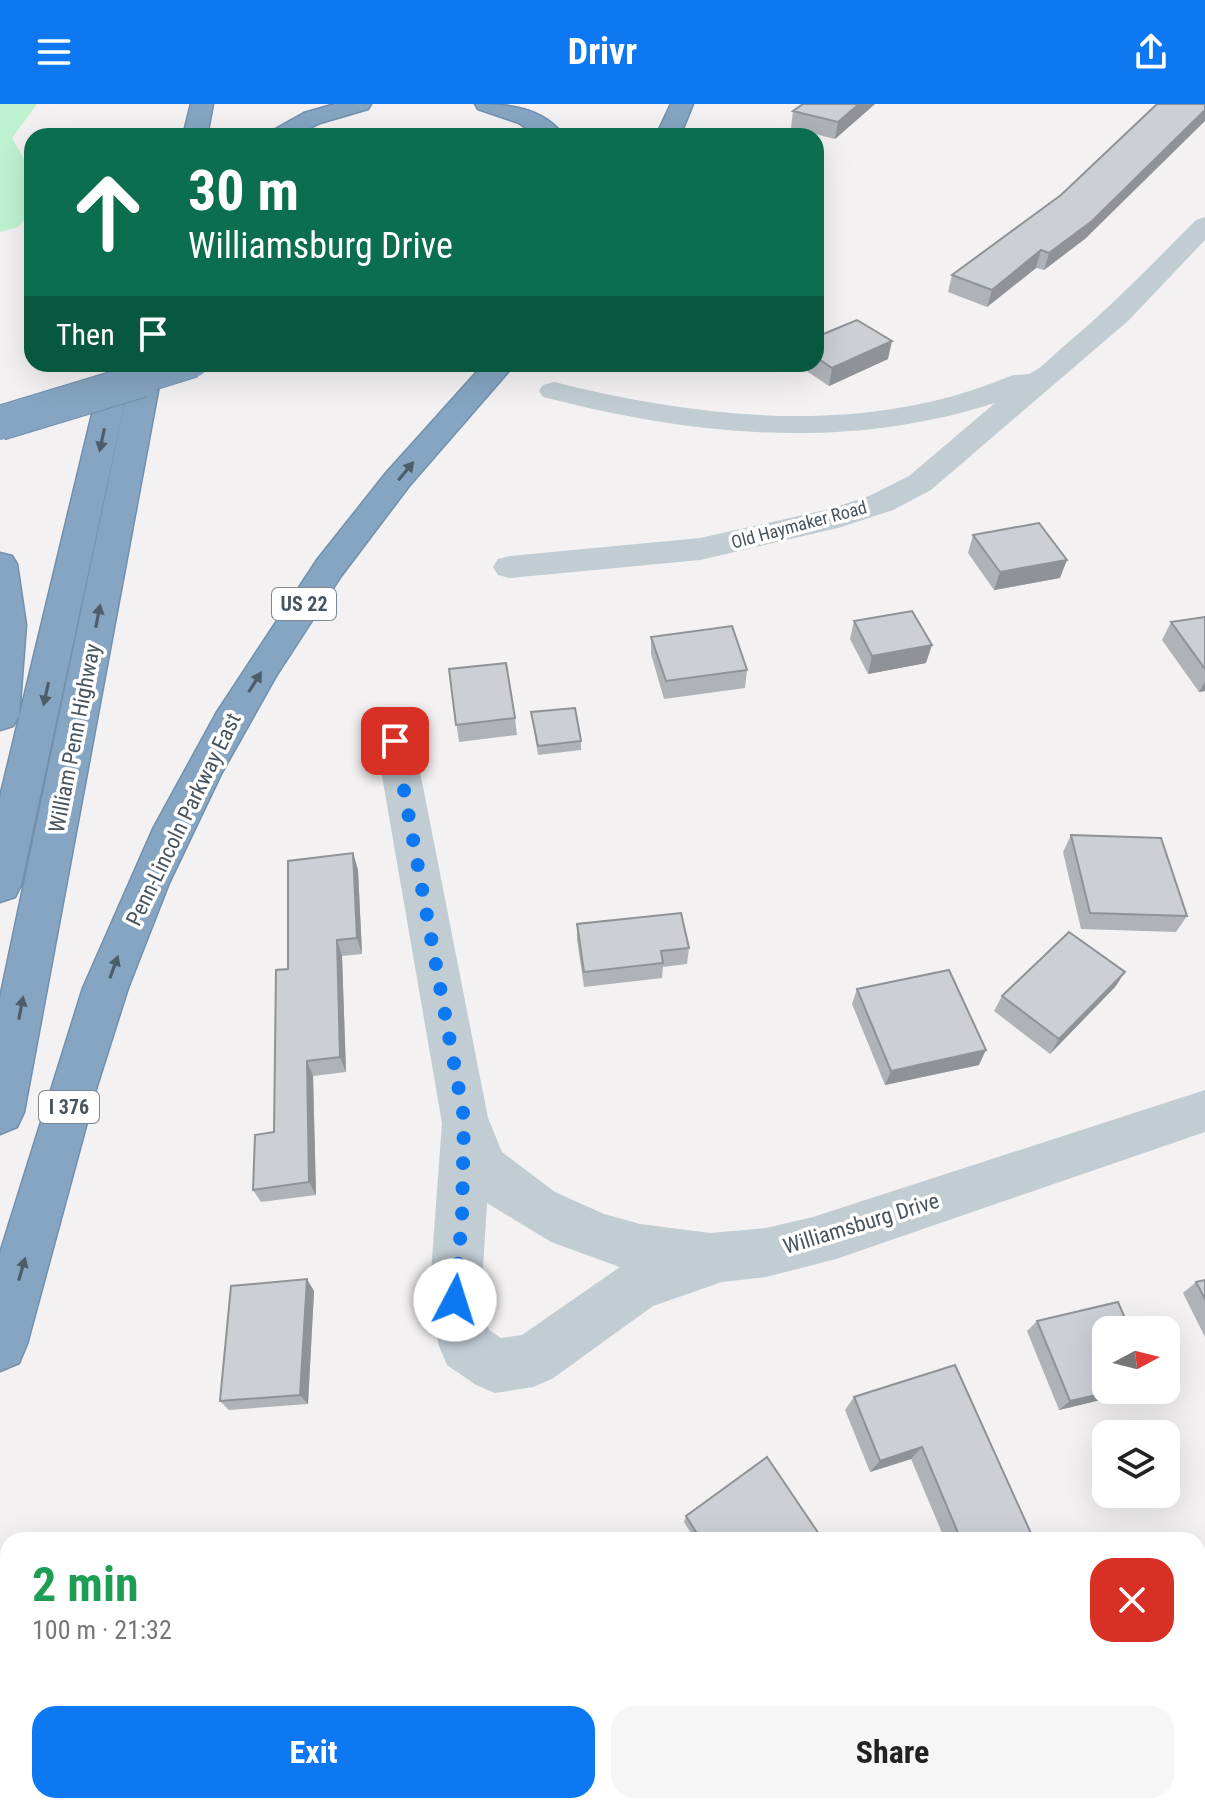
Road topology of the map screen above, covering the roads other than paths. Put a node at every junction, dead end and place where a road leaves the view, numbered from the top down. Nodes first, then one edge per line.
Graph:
1 (202, 104) edge
2 (360, 104) edge
3 (486, 104) edge
4 (523, 104) edge
5 (682, 104) edge
6 (697, 104) edge
7 (197, 128) edge
8 (291, 128) edge
9 (541, 128) edge
10 (564, 128) edge
11 (672, 128) edge
12 (693, 128) edge
13 (1205, 225) edge
14 (1081, 346) junction
15 (97, 372) edge
16 (115, 372) edge
17 (146, 372) edge
18 (168, 372) edge
19 (493, 372) edge
20 (554, 391) dead end
21 (0, 401) edge
22 (934, 410) junction
23 (0, 423) edge
24 (979, 433) junction
25 (0, 564) edge
26 (510, 567) dead end
27 (0, 716) edge
28 (395, 741) dead end
29 (153, 875) joint
30 (0, 885) edge
31 (1205, 1111) edge
32 (0, 1112) edge
33 (464, 1118) junction
34 (740, 1257) junction
35 (0, 1344) edge

1 - 7 highway
2 - 8 highway
3 - 9 highway
4 - 10 highway
5 - 11 highway
6 - 12 highway
13 - 14 street, Old Haymaker Road
14 - 22 street, Old Haymaker Road
14 - 24 street, Old Haymaker Road
15 - 21 highway
16 -> 30 highway, William Penn Highway
32 -> 17 highway, William Penn Highway
18 - 23 highway, bridge
29 -> 19 highway, Penn-Lincoln Parkway East / US 22
20 - 22 street, Old Haymaker Road
22 - 24 street
24 - 26 street, Old Haymaker Road
25 - 27 highway
28 - 33 street, Williamsburg Drive
35 -> 29 highway, Penn-Lincoln Parkway East / I 376
31 - 34 street, Williamsburg Drive
33 - 34 street, Williamsburg Drive
33 - 34 street

